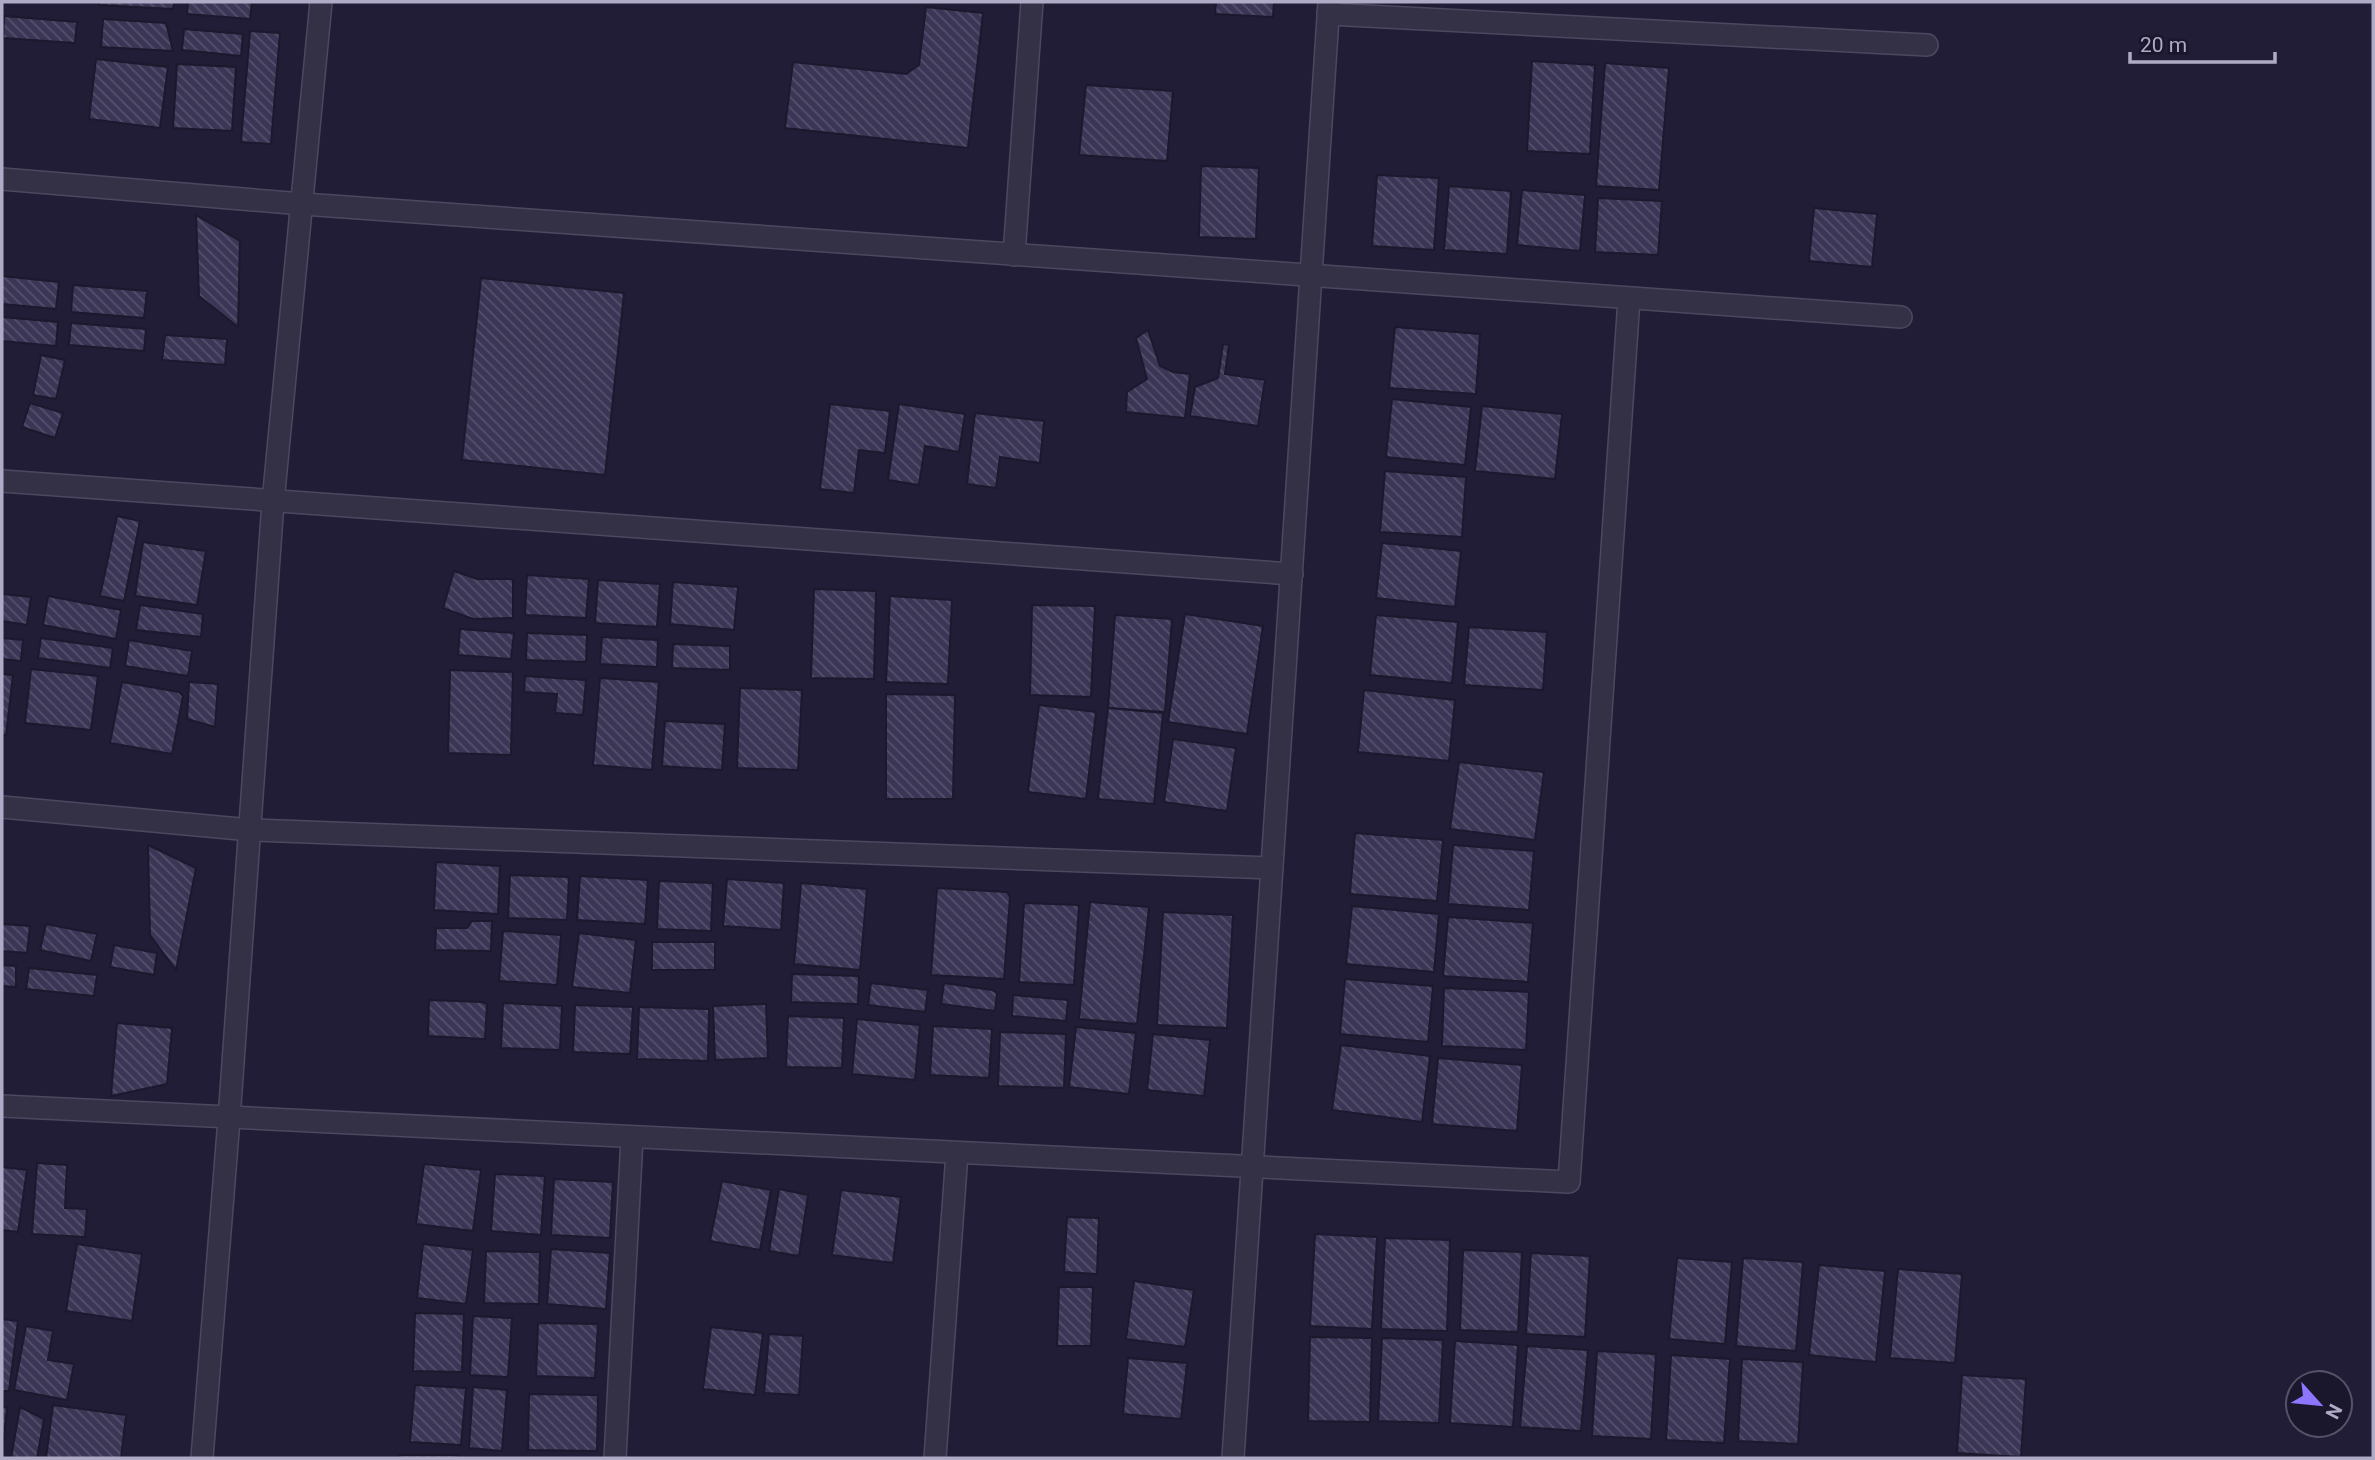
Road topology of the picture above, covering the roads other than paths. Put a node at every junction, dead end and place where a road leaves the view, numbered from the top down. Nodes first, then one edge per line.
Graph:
1 (321, 2) edge
2 (1032, 2) edge
3 (1329, 8) edge
4 (1927, 45) dead end
5 (2, 179) edge
6 (303, 204) junction
7 (1014, 255) junction
8 (1311, 277) junction
9 (1629, 299) junction
10 (1901, 317) dead end
11 (2, 481) edge
12 (274, 502) junction
13 (1292, 574) junction
14 (2, 807) edge
15 (251, 830) junction
16 (1272, 868) junction
17 (2, 1106) edge
18 (229, 1119) junction
19 (632, 1138) junction
20 (957, 1153) junction
21 (1252, 1167) junction
22 (202, 1458) edge
23 (615, 1458) edge
24 (935, 1458) edge
25 (1233, 1458) edge

1 - 6 street
2 - 7 street
3 - 4 street
3 - 8 street
5 - 6 street
6 - 7 street
6 - 12 street
7 - 8 street
8 - 9 street
8 - 13 street
9 - 10 street
9 - 21 street
11 - 12 street
12 - 13 street
12 - 15 street
13 - 16 street
14 - 15 street
15 - 16 street
15 - 18 street
16 - 21 street
17 - 18 street
18 - 19 street
18 - 22 street
19 - 20 street
19 - 23 street
20 - 21 street
20 - 24 street
21 - 25 street

